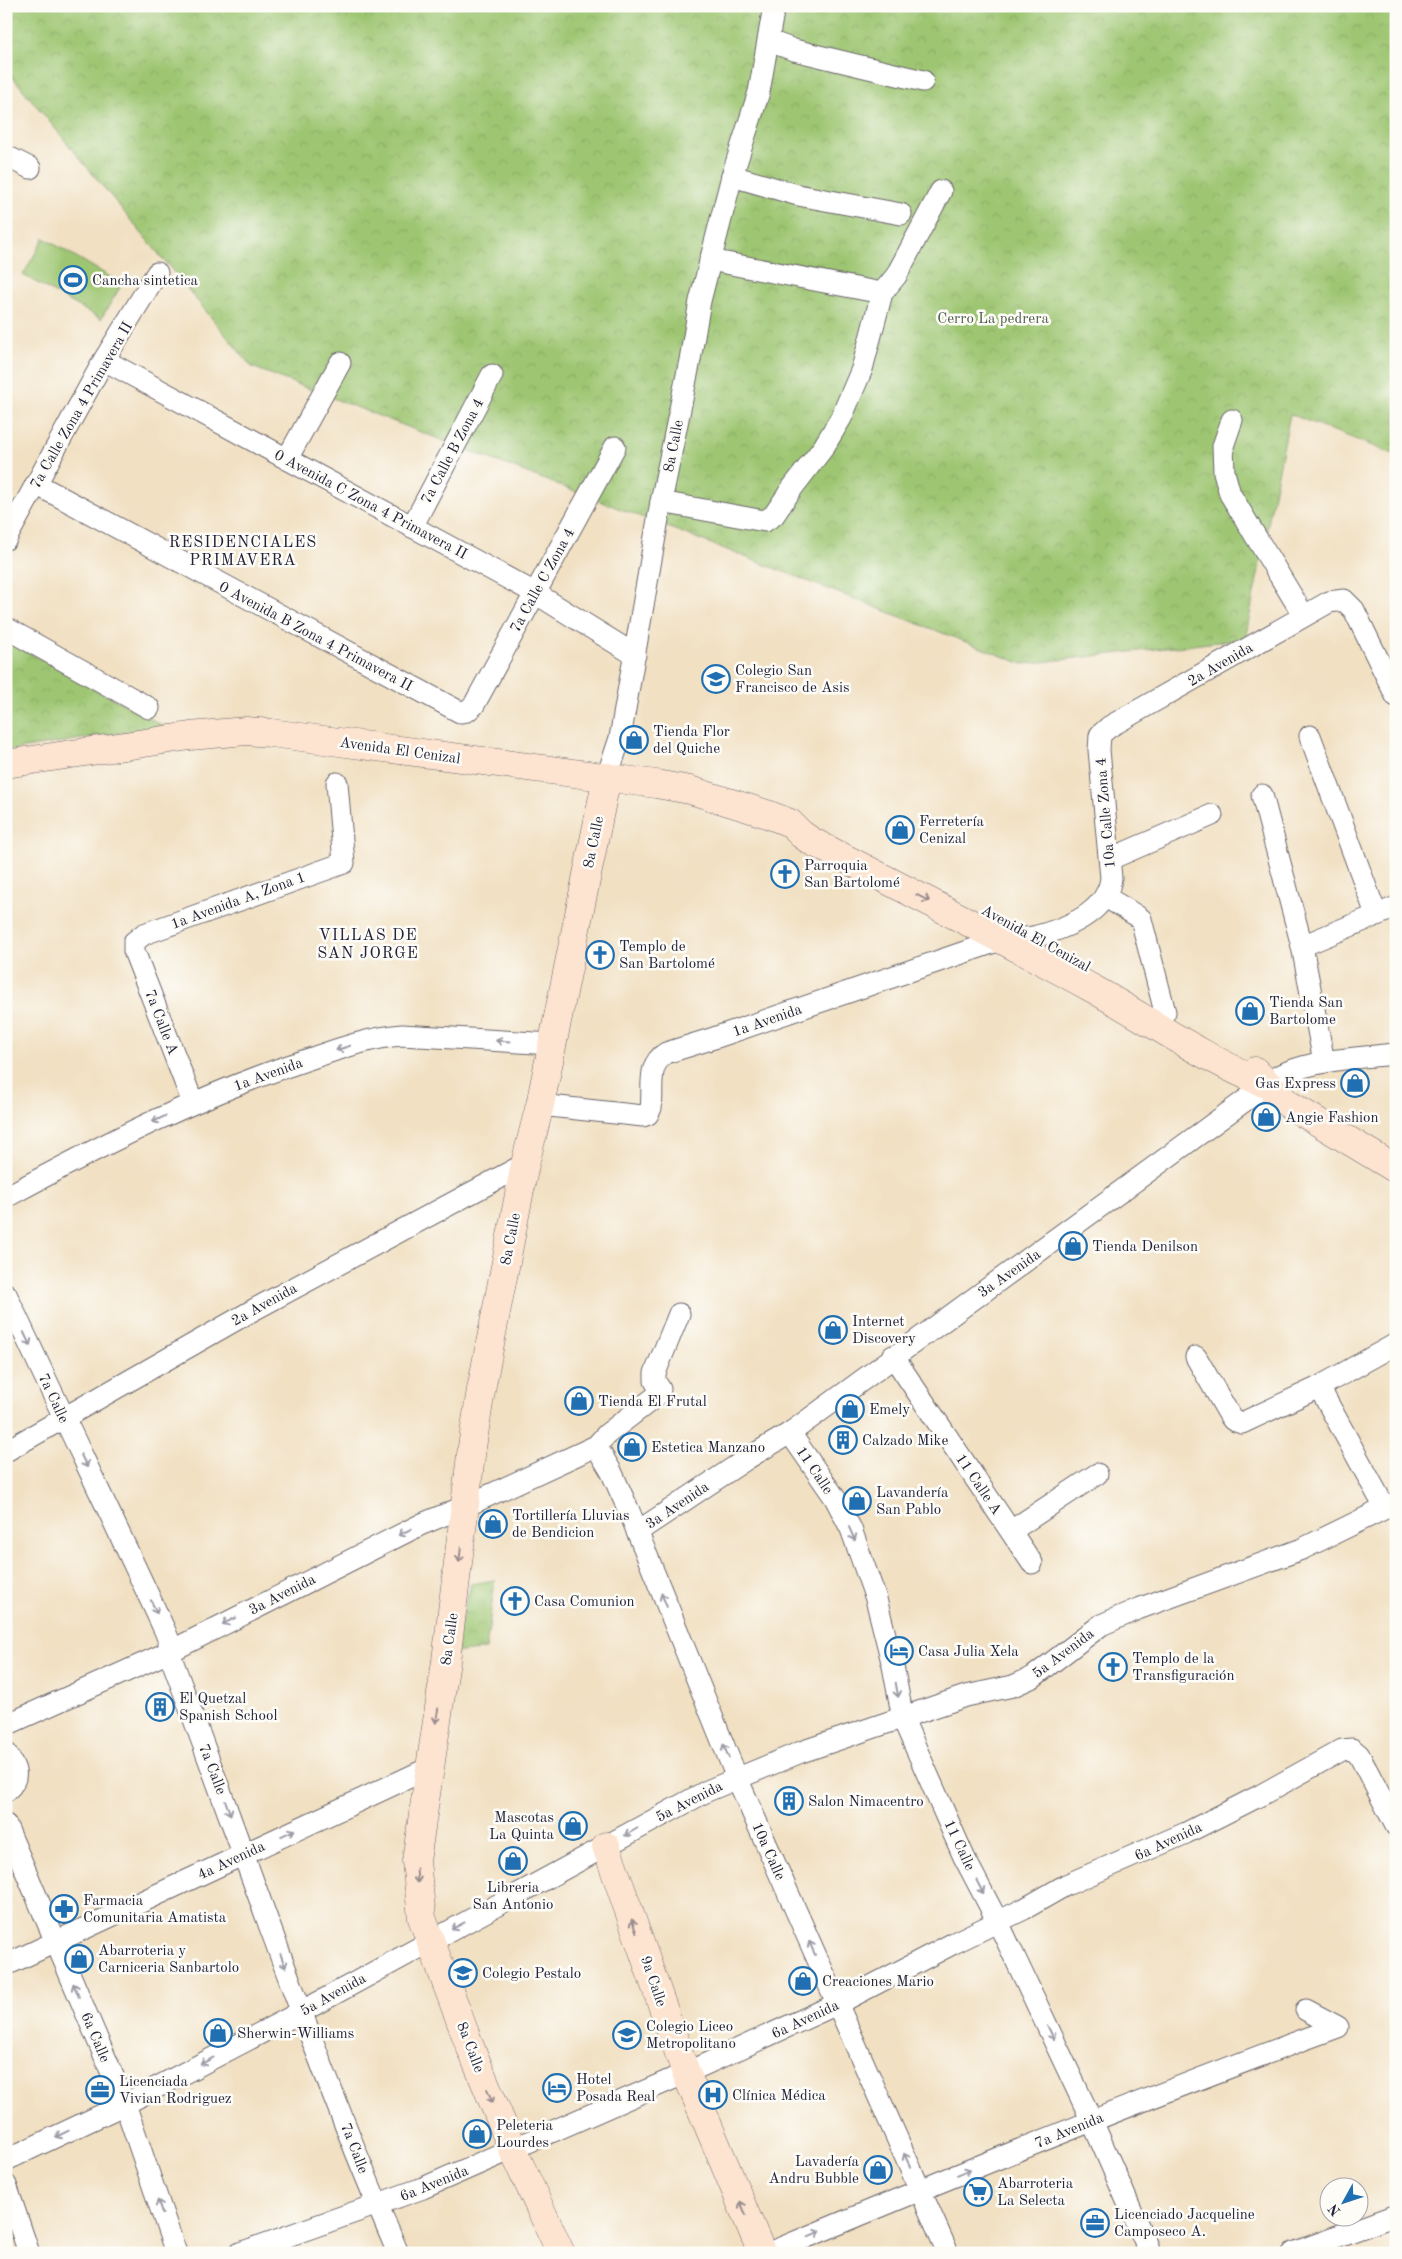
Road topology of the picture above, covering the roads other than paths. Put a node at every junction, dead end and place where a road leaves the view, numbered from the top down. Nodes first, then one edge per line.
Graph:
1 (774, 6) edge
2 (769, 41) junction
3 (923, 81) dead end
4 (6, 156) edge
5 (30, 168) dead end
6 (732, 176) junction
7 (941, 191) dead end
8 (901, 214) dead end
9 (710, 260) junction
10 (157, 273) dead end
11 (882, 293) junction
12 (104, 360) junction
13 (340, 363) dead end
14 (492, 375) dead end
15 (1232, 420) dead end
16 (615, 447) dead end
17 (287, 459) junction
18 (36, 484) junction
19 (661, 502) junction
20 (412, 527) junction
21 (6, 539) edge
22 (535, 593) junction
23 (1304, 616) junction
24 (6, 628) edge
25 (635, 656) junction
26 (1396, 696) edge
27 (149, 708) dead end
28 (467, 711) joint
29 (1100, 735) joint
30 (1310, 736) dead end
31 (6, 764) edge
32 (606, 777) junction
33 (337, 783) dead end
34 (1262, 795) dead end
35 (1212, 815) dead end
36 (790, 823) junction
37 (1110, 859) junction
38 (1106, 897) junction
39 (1396, 908) edge
40 (1376, 914) junction
41 (1036, 937) junction
42 (1002, 939) junction
43 (134, 942) joint
44 (1302, 946) junction
45 (1161, 1018) junction
46 (552, 1044) junction
47 (1396, 1054) edge
48 (1324, 1062) junction
49 (1266, 1084) junction
50 (192, 1102) junction
51 (540, 1105) junction
52 (525, 1164) junction
53 (1396, 1169) edge
54 (6, 1197) edge
55 (6, 1294) edge
56 (679, 1314) dead end
57 (1396, 1344) edge
58 (893, 1356) junction
59 (1196, 1357) dead end
60 (1319, 1387) junction
61 (62, 1417) junction
62 (790, 1434) junction
63 (596, 1446) junction
64 (6, 1451) edge
65 (1096, 1474) dead end
66 (1391, 1505) edge
67 (466, 1506) junction
68 (1011, 1531) junction
69 (637, 1532) junction
70 (1032, 1563) dead end
71 (168, 1652) junction
72 (902, 1719) junction
73 (6, 1725) edge
74 (6, 1753) edge
75 (429, 1768) junction
76 (737, 1778) junction
77 (6, 1791) edge
78 (6, 1825) edge
79 (1396, 1826) edge
80 (606, 1846) junction
81 (245, 1854) junction
82 (998, 1922) junction
83 (55, 1941) junction
84 (431, 1941) junction
85 (6, 1965) edge
86 (836, 2004) junction
87 (1306, 2010) dead end
88 (301, 2012) junction
89 (686, 2073) junction
90 (124, 2104) junction
91 (1092, 2121) junction
92 (513, 2150) junction
93 (6, 2160) edge
94 (6, 2185) edge
95 (921, 2189) junction
96 (378, 2206) junction
97 (1396, 2215) edge
98 (29, 2253) edge
99 (176, 2253) edge
100 (240, 2253) edge
101 (398, 2253) edge
102 (561, 2253) edge
103 (762, 2253) edge
104 (769, 2253) edge
105 (948, 2253) edge
106 (1150, 2253) edge
107 (1293, 2253) edge

1 - 2 street, 8a Calle
2 - 3 street
2 - 6 street, 8a Calle
4 - 5 street
6 - 8 street
6 - 9 street, 8a Calle
7 - 11 street
9 - 11 street
9 - 19 street, 8a Calle
10 - 12 street, 7a Calle Zona 4 Primavera II
11 - 19 street
12 - 17 street, 0 Avenida C Zona 4 Primavera II
12 - 18 street, 7a Calle Zona 4 Primavera II
13 - 17 street
14 - 20 street, 7a Calle B Zona 4
15 - 23 street
16 - 22 street, 7a Calle C Zona 4
17 - 20 street, 0 Avenida C Zona 4 Primavera II
18 - 21 street, 7a Calle Zona 4 Primavera II
18 - 28 street, 0 Avenida B Zona 4 Primavera II
19 - 25 street, 8a Calle
20 - 22 street, 0 Avenida C Zona 4 Primavera II
22 - 25 street, 0 Avenida C Zona 4 Primavera II
22 - 28 street, 7a Calle C Zona 4
23 - 26 street, 2a Avenida
23 - 29 street, 2a Avenida
24 - 27 street
25 - 32 street, 8a Calle
29 - 37 street, 10a Calle Zona 4
30 - 40 street
31 - 32 street, Avenida El Cenizal
32 - 36 street, Avenida El Cenizal
32 - 46 street, 8a Calle
33 - 43 street, 1a Avenida A, Zona 1
34 - 44 street
35 - 37 street
36 - 41 street, Avenida El Cenizal
36 -> 42 street, Avenida El Cenizal
37 - 38 street, 10a Calle Zona 4
38 - 41 street
38 - 45 street
39 - 40 street
40 - 44 street
41 - 42 street, 1a Avenida
41 - 45 street, Avenida El Cenizal
42 - 45 street, Avenida El Cenizal
42 - 51 street, 1a Avenida
43 - 50 street, 7a Calle A
44 - 48 street
45 - 49 street, Avenida El Cenizal
46 -> 50 street, 1a Avenida
46 - 51 street, 8a Calle
47 - 48 street, 3a Avenida
48 - 49 street, 3a Avenida
49 - 53 street, Avenida El Cenizal
49 - 58 street, 3a Avenida
50 -> 54 street, 1a Avenida
51 - 52 street, 8a Calle
52 - 61 street, 2a Avenida
52 - 67 street, 8a Calle
55 -> 61 street, 7a Calle
56 - 63 street, 3a Avenida
57 - 60 street
58 - 62 street, 3a Avenida
58 - 68 street, 11 Calle A
59 - 60 street
60 - 66 street
61 - 64 street, 2a Avenida
61 -> 71 street, 7a Calle
62 - 69 street, 3a Avenida
62 -> 72 street, 11 Calle
63 - 67 street, 3a Avenida
63 - 69 street, 10a Calle
65 - 68 street
66 - 72 street, 5a Avenida
67 -> 71 street, 3a Avenida
67 -> 75 street, 8a Calle
68 - 70 street, 11 Calle A
76 -> 69 street, 10a Calle
71 - 73 street, 3a Avenida
71 -> 81 street, 7a Calle
72 - 76 street, 5a Avenida
72 -> 82 street, 11 Calle
74 - 77 street
81 -> 75 street, 4a Avenida
75 -> 84 street, 8a Calle
76 -> 80 street, 5a Avenida
86 -> 76 street, 10a Calle
78 - 83 street, 6a Calle
79 - 82 street, 6a Avenida
80 -> 84 street, 5a Avenida
89 -> 80 street, 9a Calle
81 - 83 street, 4a Avenida
81 -> 88 street, 7a Calle
82 - 86 street, 6a Avenida
82 -> 91 street, 11 Calle
83 - 85 street, 4a Avenida
90 -> 83 street, 6a Calle
84 - 88 street, 5a Avenida
84 -> 92 street, 8a Calle
86 - 89 street, 6a Avenida
95 -> 86 street, 10a Calle
87 - 91 street, 7a Avenida
88 -> 90 street, 5a Avenida
88 - 96 street, 7a Calle
89 - 92 street, 6a Avenida
103 -> 89 street, 9a Calle
90 -> 93 street, 5a Avenida
99 -> 90 street, 6a Calle
95 -> 91 street, 7a Avenida
91 - 106 street, 11 Calle
92 - 96 street, 6a Avenida
92 - 102 street, 8a Calle
94 - 98 street
104 -> 95 street, 7a Avenida
95 - 105 street, 10a Calle
96 - 100 street, 6a Avenida
96 - 101 street, 7a Calle
97 - 107 street

